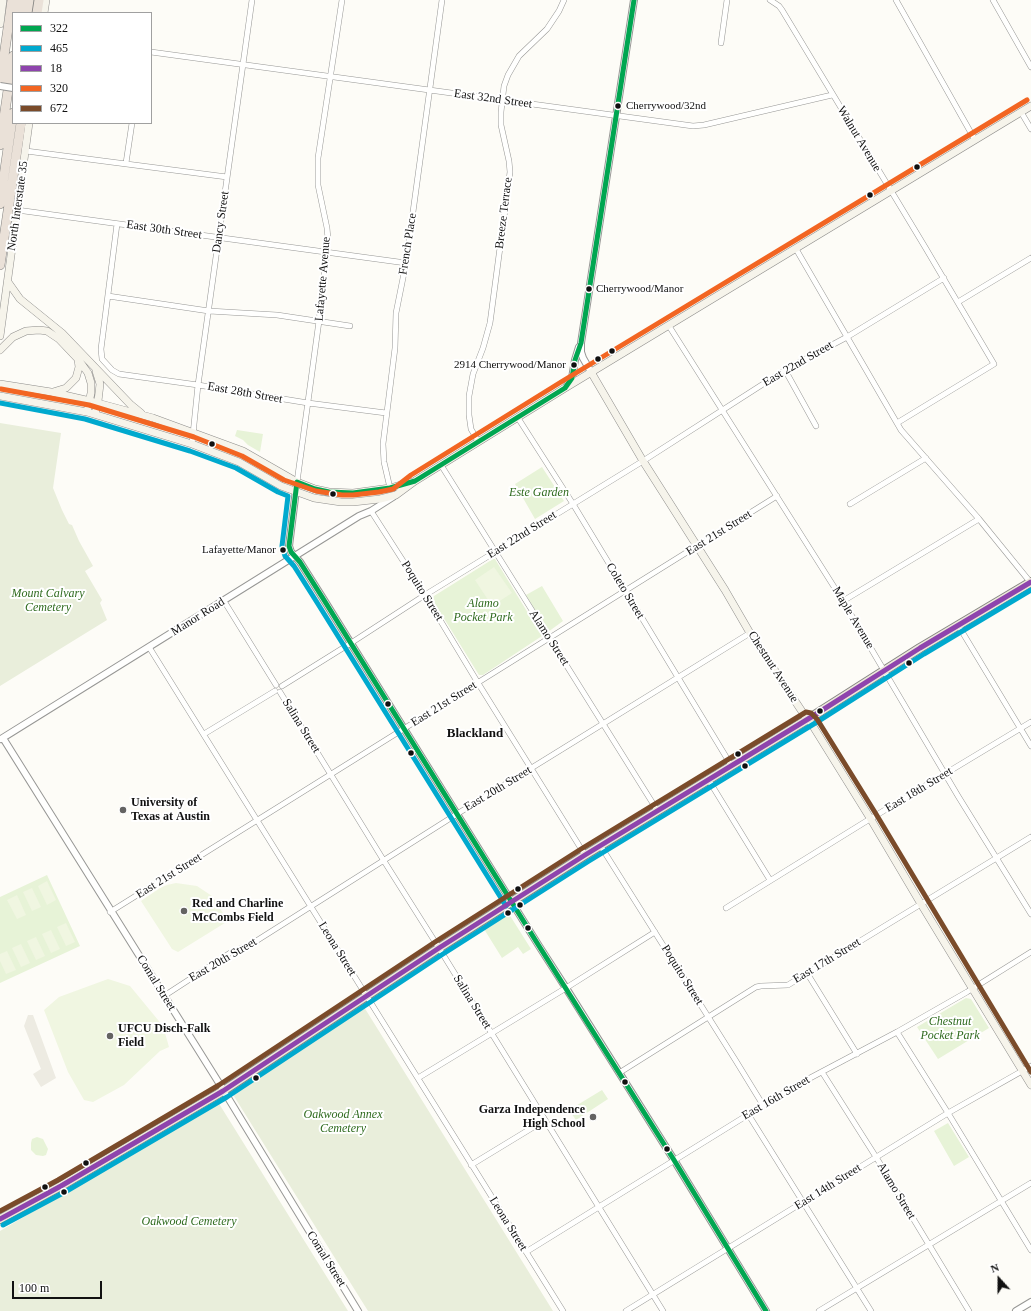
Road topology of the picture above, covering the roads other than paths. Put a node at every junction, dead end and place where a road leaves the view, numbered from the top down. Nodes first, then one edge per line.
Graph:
1 (4, 0) edge
2 (12, 0) edge
3 (21, 0) edge
4 (29, 0) edge
5 (39, 0) edge
6 (46, 0) edge
7 (252, 0) edge
8 (342, 0) edge
9 (442, 0) edge
10 (564, 0) edge
11 (634, 0) edge
12 (727, 0) edge
13 (770, 0) edge
14 (896, 0) edge
15 (993, 0) edge
16 (19, 12) edge
17 (27, 12) edge
18 (37, 12) edge
19 (44, 12) edge
20 (0, 24) edge
21 (721, 43) dead end
22 (152, 52) edge
23 (12, 63) edge
24 (243, 65) junction
25 (1031, 67) edge
26 (331, 77) junction
27 (0, 85) edge
28 (12, 88) edge
29 (429, 90) junction
30 (832, 95) junction
31 (502, 100) junction
32 (1031, 106) edge
33 (1021, 112) junction
34 (616, 116) junction
35 (12, 120) edge
36 (21, 124) edge
37 (29, 124) edge
38 (132, 124) edge
39 (1031, 128) edge
40 (975, 140) junction
41 (0, 145) edge
42 (26, 151) junction
43 (126, 163) junction
44 (227, 177) junction
45 (891, 190) junction
46 (0, 204) edge
47 (17, 210) junction
48 (117, 224) junction
49 (219, 238) junction
50 (796, 249) junction
51 (327, 252) junction
52 (1031, 258) edge
53 (406, 263) junction
54 (0, 265) edge
55 (944, 278) junction
56 (8, 282) junction
57 (108, 296) junction
58 (958, 302) junction
59 (209, 311) junction
60 (319, 321) junction
61 (350, 326) dead end
62 (669, 326) junction
63 (0, 336) edge
64 (847, 336) junction
65 (581, 343) junction
66 (0, 350) edge
67 (78, 359) junction
68 (94, 367) junction
69 (785, 370) junction
70 (591, 372) junction
71 (0, 384) edge
72 (198, 384) junction
73 (565, 388) junction
74 (51, 392) junction
75 (0, 396) edge
76 (90, 401) junction
77 (98, 403) junction
78 (308, 403) junction
79 (722, 410) junction
80 (87, 412) junction
81 (94, 414) junction
82 (386, 414) junction
83 (152, 418) junction
84 (518, 418) junction
85 (897, 423) junction
86 (816, 426) dead end
87 (194, 432) junction
88 (478, 441) junction
89 (192, 444) junction
90 (926, 458) junction
91 (643, 461) junction
92 (441, 466) junction
93 (415, 481) junction
94 (297, 482) junction
95 (390, 488) junction
96 (296, 492) junction
97 (396, 495) junction
98 (777, 496) junction
99 (573, 504) junction
100 (850, 504) dead end
101 (371, 511) junction
102 (979, 519) junction
103 (697, 546) junction
104 (494, 552) junction
105 (295, 556) junction
106 (1031, 582) edge
107 (625, 591) junction
108 (425, 595) junction
109 (224, 601) junction
110 (843, 601) junction
111 (958, 625) junction
112 (750, 633) junction
113 (550, 638) junction
114 (351, 643) junction
115 (149, 647) junction
116 (884, 670) junction
117 (678, 678) junction
118 (478, 683) junction
119 (279, 685) junction
120 (274, 691) junction
121 (280, 692) junction
122 (807, 719) junction
123 (1031, 722) edge
124 (604, 724) junction
125 (1020, 728) junction
126 (405, 729) junction
127 (204, 734) junction
128 (2, 739) edge
129 (1031, 746) edge
130 (731, 765) junction
131 (531, 769) junction
132 (945, 774) junction
133 (332, 775) junction
134 (708, 779) junction
135 (657, 810) junction
136 (457, 814) junction
137 (870, 818) junction
138 (258, 820) junction
139 (1031, 837) edge
140 (600, 845) junction
141 (584, 855) junction
142 (996, 857) junction
143 (384, 861) junction
144 (770, 880) junction
145 (512, 902) junction
146 (921, 904) junction
147 (311, 906) junction
148 (726, 908) dead end
149 (110, 912) junction
150 (1031, 914) edge
151 (655, 932) junction
152 (439, 948) junction
153 (1031, 952) edge
154 (807, 973) junction
155 (566, 988) junction
156 (973, 988) junction
157 (164, 996) junction
158 (367, 997) junction
159 (709, 1017) junction
160 (897, 1032) junction
161 (492, 1034) junction
162 (857, 1054) junction
163 (1031, 1066) edge
164 (1023, 1070) junction
165 (822, 1072) junction
166 (619, 1073) junction
167 (418, 1078) junction
168 (1031, 1085) edge
169 (223, 1091) junction
170 (762, 1105) junction
171 (948, 1113) junction
172 (748, 1114) junction
173 (545, 1120) junction
174 (876, 1157) junction
175 (674, 1160) junction
176 (471, 1164) junction
177 (1031, 1183) edge
178 (1001, 1201) junction
179 (803, 1202) junction
180 (599, 1206) junction
181 (0, 1219) edge
182 (929, 1244) junction
183 (728, 1248) junction
184 (1031, 1250) edge
185 (526, 1252) junction
186 (857, 1288) junction
187 (652, 1295) junction
188 (1031, 1302) edge
189 (358, 1311) edge
190 (563, 1311) edge
191 (626, 1311) edge
192 (663, 1311) edge
193 (766, 1311) edge
194 (819, 1311) edge
195 (871, 1311) edge
196 (969, 1311) edge
197 (1016, 1311) edge

1 - 20 main road
2 - 27 highway
3 - 16 highway
4 - 17 highway
5 - 18 highway
6 - 19 main road
7 - 24 street, Dancy Street
8 - 26 street, Lafayette Avenue
9 - 29 street, French Place
10 - 31 street, Breeze Terrace
11 - 34 street
12 - 21 street
13 - 30 street, Walnut Avenue
14 - 40 street
15 - 25 street
22 - 24 street, East 32nd Street
23 - 41 highway
24 - 26 street, East 32nd Street
24 - 44 street, Dancy Street
26 - 29 street, East 32nd Street
26 - 51 street, Lafayette Avenue
27 - 28 street, bridge
29 - 31 street, East 32nd Street
29 - 53 street, French Place
30 - 34 street, East 32nd Street
30 - 45 street, Walnut Avenue
31 - 34 street, East 32nd Street
31 - 88 street, Breeze Terrace
32 - 33 main road
33 - 39 street
33 - 40 main road
34 - 65 street
35 - 46 highway
36 - 54 highway
37 - 42 main road, North Interstate 35
38 - 43 street
40 - 45 main road
42 - 43 street
42 - 47 main road, North Interstate 35
43 - 44 street
44 - 49 street, Dancy Street
45 - 50 main road
45 - 55 street, Walnut Avenue
47 - 48 street, East 30th Street
47 - 56 main road, North Interstate 35
48 - 49 street, East 30th Street
48 - 57 street
49 - 51 street, East 30th Street
49 - 59 street, Dancy Street
50 - 62 main road
50 - 64 street
51 - 53 street, East 30th Street
51 - 60 street, Lafayette Avenue
52 - 58 street
53 - 82 street, French Place
55 - 58 street, Walnut Avenue
55 - 64 street, East 22nd Street
56 - 63 main road, North Interstate 35
56 - 68 main road
57 - 59 street
57 - 72 street, East 28th Street
58 - 85 street, Walnut Avenue
59 - 60 street
59 - 72 street, Dancy Street
60 - 61 street
60 - 78 street, Lafayette Avenue
62 - 70 main road
62 - 79 street, Maple Avenue
64 - 69 street, East 22nd Street
64 - 85 street
65 - 70 street
65 - 73 street
66 - 67 main road
67 - 74 main road
67 - 76 main road
68 - 77 main road
68 - 83 main road
69 - 79 street, East 22nd Street
69 - 86 street
70 - 73 main road
70 - 91 main road, Chestnut Avenue
71 - 74 main road
72 - 78 street, East 28th Street
72 - 87 street, Dancy Street
73 - 84 main road
74 - 76 main road
75 - 80 main road
76 - 77 main road
76 - 80 main road
77 - 81 main road
77 - 83 main road
78 - 82 street, East 28th Street
78 - 94 street, Lafayette Avenue
79 - 91 street, East 22nd Street
79 - 98 street, Maple Avenue
80 - 81 main road
81 - 89 main road
82 - 95 street, French Place
83 - 87 main road
84 - 88 main road
84 - 99 street, Coleto Street
85 - 90 street
87 - 89 street, Dancy Street
87 - 94 main road
88 - 92 main road
89 - 96 main road
90 - 100 street
90 - 102 street
91 - 99 street, East 22nd Street
91 - 103 main road, Chestnut Avenue
92 - 93 main road
92 - 104 street, Alamo Street
93 - 95 main road
93 - 97 main road
94 - 95 main road
94 - 96 street, Lafayette Avenue
96 - 97 main road
96 - 105 street, Lafayette Avenue
97 - 101 street, Manor Road
98 - 103 street, East 21st Street
98 - 110 street, Maple Avenue
99 - 104 street, East 22nd Street
99 - 107 street, Coleto Street
101 - 105 street, Manor Road
101 - 108 street, Poquito Street
102 - 106 street
102 - 110 street
103 - 107 street, East 21st Street
103 - 112 main road, Chestnut Avenue
104 - 108 street, East 22nd Street
104 - 113 street, Alamo Street
105 - 109 street, Manor Road
105 - 114 street, Lafayette Avenue
106 - 111 main road
107 - 113 street, East 21st Street
107 - 117 street, Coleto Street
108 - 114 street, East 22nd Street
108 - 118 street, Poquito Street
109 - 115 street, Manor Road
109 - 119 street, Salina Street
110 - 116 street, Maple Avenue
111 - 116 main road
111 - 125 street
112 - 117 street, East 20th Street
112 - 122 main road, Chestnut Avenue
113 - 118 street, East 21st Street
113 - 124 street, Alamo Street
114 - 119 street, East 22nd Street
114 - 126 street, Lafayette Avenue
115 - 127 street, Leona Street
115 - 128 street, Manor Road
116 - 122 main road
116 - 132 street, Maple Avenue
117 - 124 street, East 20th Street
117 - 130 street, Coleto Street
118 - 126 street, East 21st Street
118 - 131 street, Poquito Street
119 - 120 street
119 - 121 street
120 - 121 street
120 - 127 street
121 - 133 street, Salina Street
122 - 130 main road
122 - 137 main road, Chestnut Avenue
123 - 125 street, East 18th Street
124 - 131 street, East 20th Street
124 - 135 street, Alamo Street
125 - 129 street
125 - 132 street, East 18th Street
126 - 133 street, East 21st Street
126 - 136 street, Lafayette Avenue
127 - 138 street, Leona Street
128 - 149 street, Comal Street
130 - 134 main road
131 - 136 street, East 20th Street
131 - 141 street, Poquito Street
132 - 137 street, East 18th Street
132 - 142 street, Maple Avenue
133 - 138 street, East 21st Street
133 - 143 street, Salina Street
134 - 135 main road
134 - 144 street
135 - 140 main road
136 - 143 street, East 20th Street
136 - 145 street, Lafayette Avenue
137 - 144 street, East 18th Street
137 - 146 main road, Chestnut Avenue
138 - 147 street, Leona Street
138 - 149 street, East 21st Street
139 - 142 street, East 17th Street
140 - 141 main road
140 - 151 street, Poquito Street
141 - 145 main road
142 - 146 street, East 17th Street
142 - 150 street, Maple Avenue
143 - 147 street, East 20th Street
143 - 152 street, Salina Street
144 - 148 street, East 18th Street
145 - 152 main road
145 - 155 street, Lafayette Avenue
146 - 154 street, East 17th Street
146 - 156 main road, Chestnut Avenue
147 - 157 street, East 20th Street
147 - 158 street, Leona Street
149 - 157 street, Comal Street
151 - 155 street
151 - 159 street, Poquito Street
152 - 158 main road
152 - 161 street, Salina Street
153 - 156 street, East 16th Street
154 - 159 street, East 17th Street
154 - 162 street
155 - 161 street
155 - 166 street, Lafayette Avenue
156 - 160 street, East 16th Street
156 - 164 main road, Chestnut Avenue
157 - 169 street, Comal Street
158 - 167 street, Leona Street
158 - 169 main road
159 - 166 street, East 17th Street
159 - 170 street, Poquito Street
160 - 162 street, East 16th Street
160 - 171 street
161 - 167 street
161 - 173 street, Salina Street
162 - 165 street, East 16th Street
163 - 164 street, East 14th Street
164 - 168 main road, Chestnut Avenue
164 - 171 street, East 14th Street
165 - 170 street, East 16th Street
165 - 174 street, Alamo Street
166 - 175 street, Lafayette Avenue
167 - 176 street, Leona Street
169 - 181 main road
169 - 189 street, Comal Street
170 - 172 street, East 16th Street
171 - 174 street, East 14th Street
171 - 178 street
172 - 175 street, East 16th Street
172 - 179 street
173 - 176 street
173 - 180 street, Salina Street
174 - 179 street, East 14th Street
174 - 182 street, Alamo Street
175 - 180 street, East 16th Street
175 - 183 street, Lafayette Avenue
176 - 185 street, Leona Street
177 - 178 street
178 - 182 street
178 - 184 street
179 - 183 street, East 14th Street
179 - 186 street
180 - 185 street, East 16th Street
180 - 187 street, Salina Street
182 - 186 street
182 - 196 street, Alamo Street
183 - 187 street, East 14th Street
183 - 193 street, Lafayette Avenue
185 - 190 street, Leona Street
186 - 194 street
186 - 195 street
187 - 191 street, East 14th Street
187 - 192 street, Salina Street
188 - 197 street

